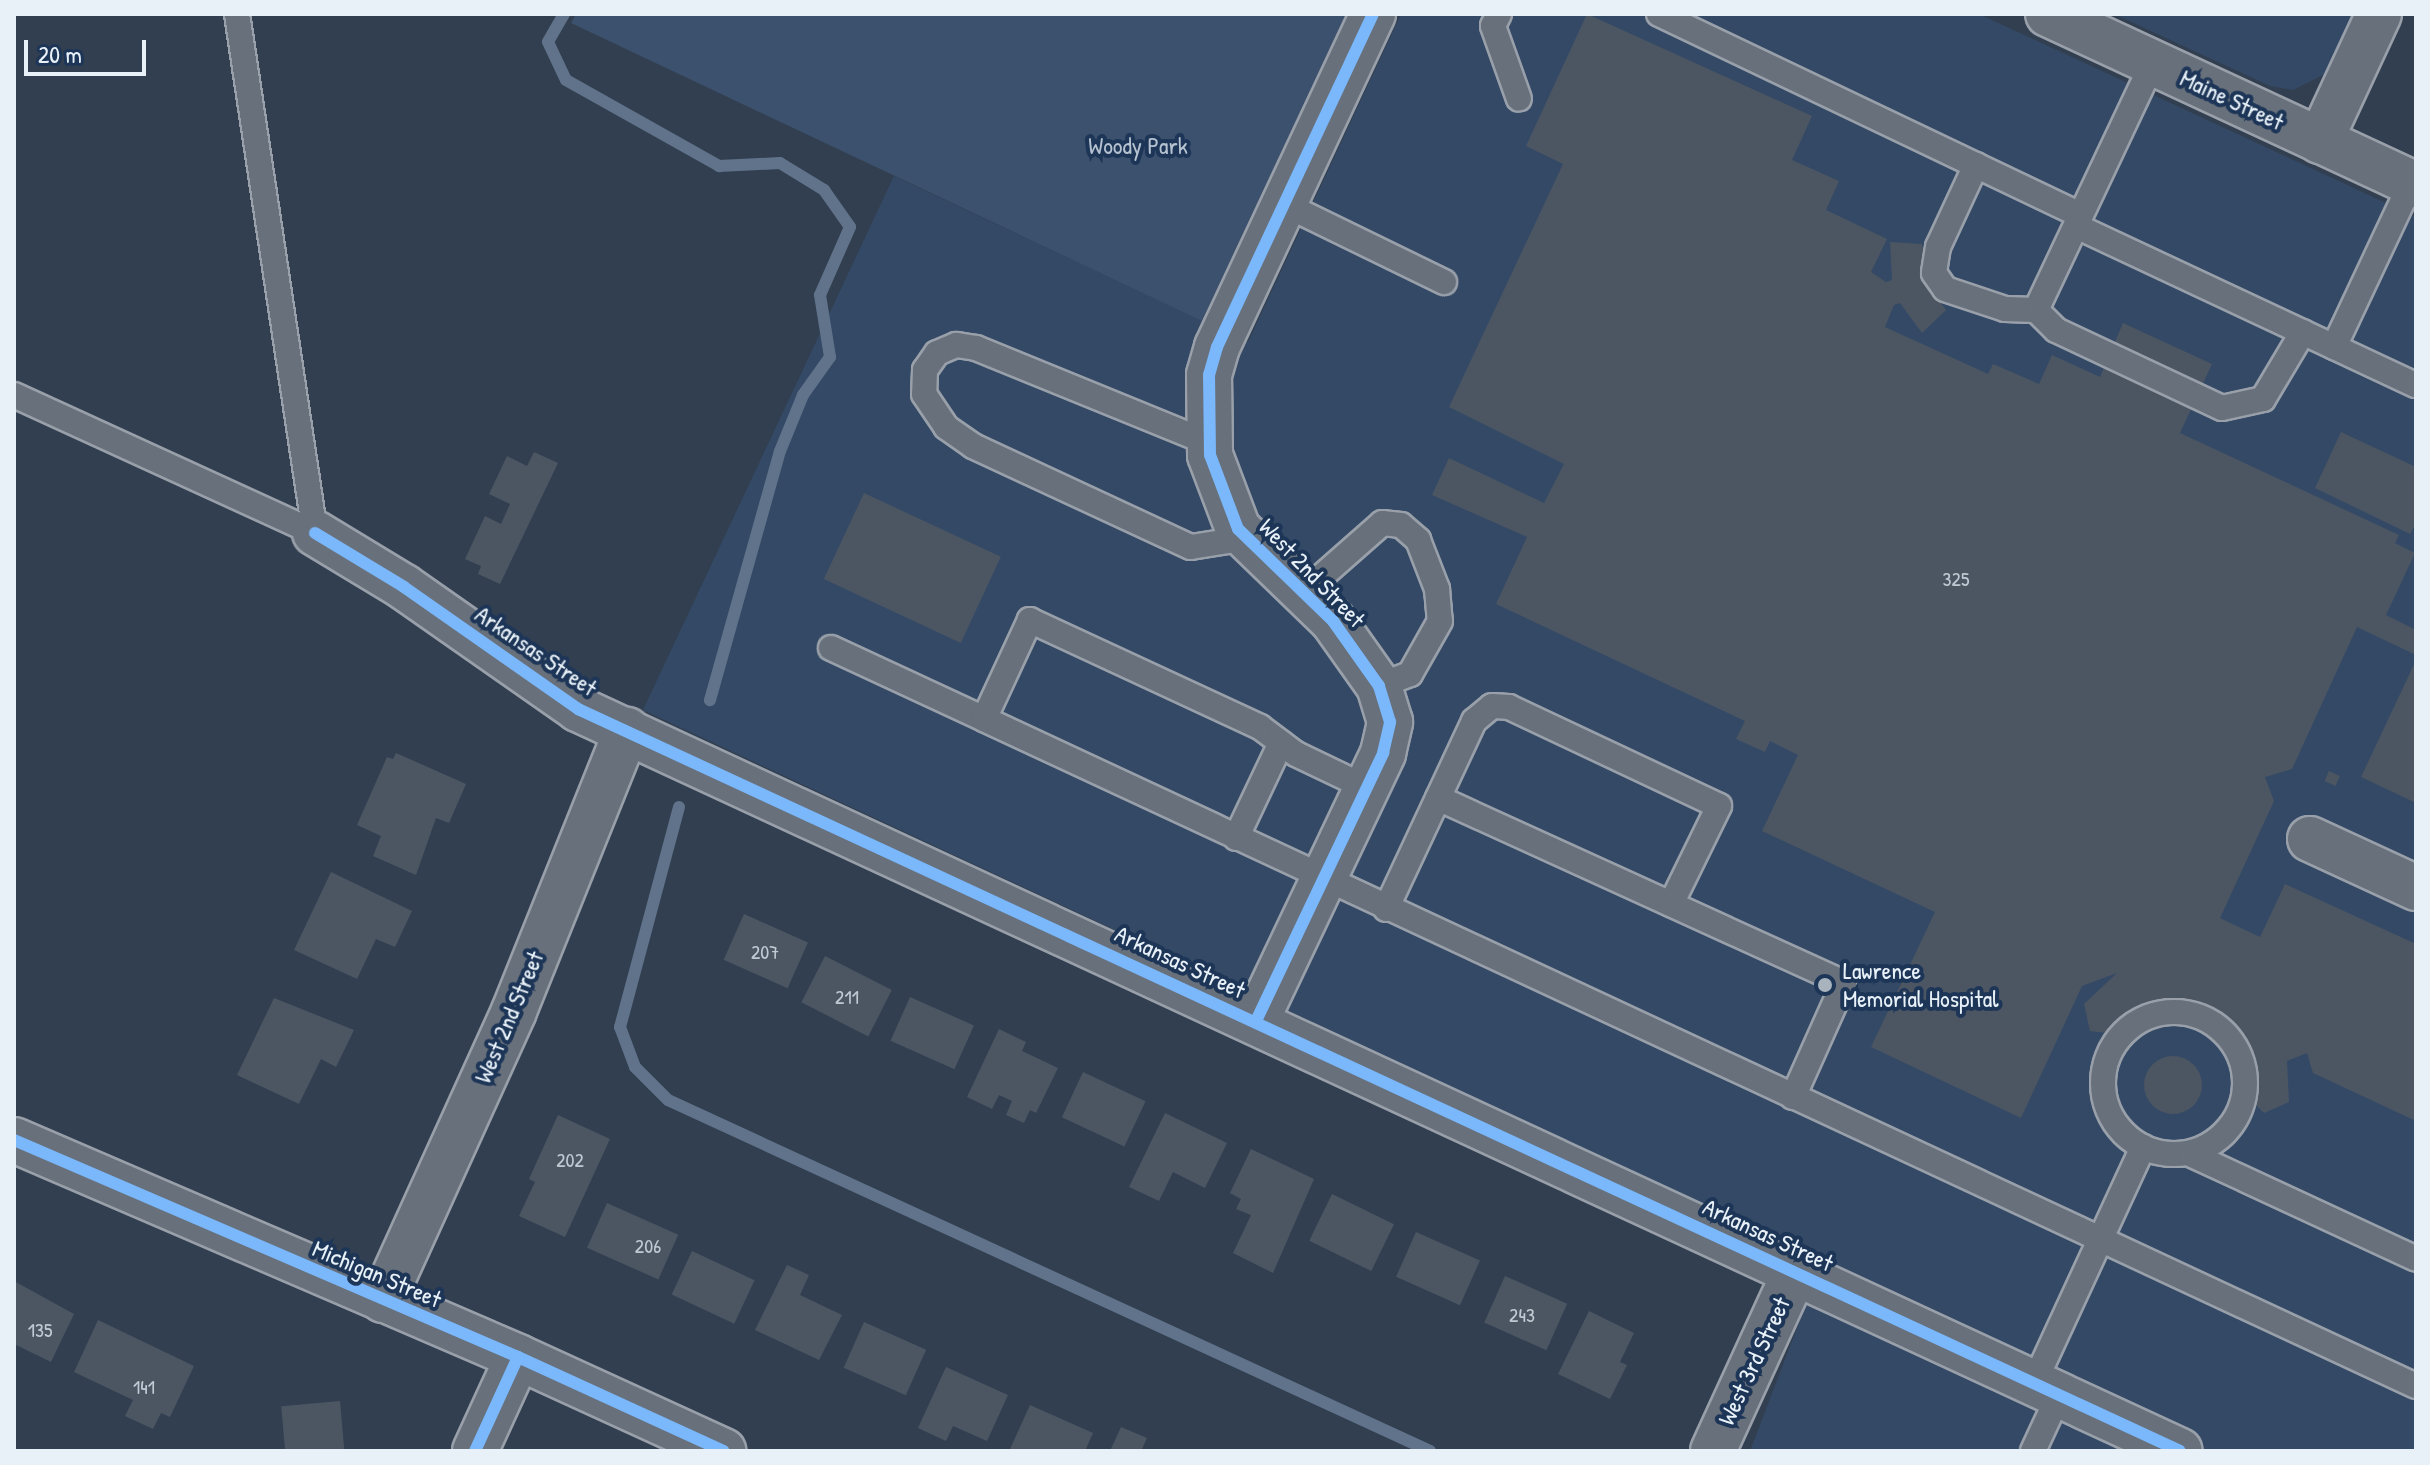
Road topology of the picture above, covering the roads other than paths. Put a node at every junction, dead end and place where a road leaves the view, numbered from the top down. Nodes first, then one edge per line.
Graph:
1 (237, 14) edge
2 (1373, 14) edge
3 (1499, 14) edge
4 (1659, 14) edge
5 (2048, 14) edge
6 (2379, 14) edge
7 (2153, 63) junction
8 (1519, 99) dead end
9 (2320, 141) junction
10 (1976, 165) junction
11 (2414, 184) edge
12 (1284, 204) junction
13 (2078, 220) junction
14 (1444, 282) dead end
15 (2036, 310) junction
16 (2303, 332) junction
17 (2334, 347) junction
18 (2416, 385) edge
19 (14, 395) edge
20 (1209, 443) junction
21 (315, 533) junction
22 (1247, 538) junction
23 (1305, 591) junction
24 (831, 648) dead end
25 (1379, 686) junction
26 (984, 719) junction
27 (627, 730) junction
28 (1281, 743) junction
29 (1367, 788) junction
30 (1438, 798) junction
31 (1236, 838) junction
32 (2310, 839) dead end
33 (1323, 879) junction
34 (2416, 888) edge
35 (1671, 904) junction
36 (1386, 909) junction
37 (1256, 1021) junction
38 (1793, 1097) junction
39 (14, 1140) edge
40 (2143, 1147) junction
41 (2188, 1153) junction
42 (2100, 1239) junction
43 (2416, 1259) edge
44 (1795, 1272) junction
45 (383, 1300) junction
46 (518, 1357) junction
47 (2416, 1386) edge
48 (2046, 1389) junction
49 (475, 1451) edge
50 (723, 1451) edge
51 (1713, 1451) edge
52 (2033, 1451) edge
53 (2180, 1451) edge

1 - 21 lane
2 - 12 street, West 2nd Street
3 - 8 lane
4 - 10 lane
5 - 7 street, Maine Street
6 - 9 street
7 - 9 street, Maine Street
7 - 13 lane
9 - 11 street, Maine Street
10 - 13 lane
10 - 15 lane
11 - 17 lane
12 - 14 lane
12 - 20 street, West 2nd Street
13 - 15 lane
13 - 16 lane
15 - 16 lane
16 - 17 lane
17 - 18 lane
19 - 21 lane
20 - 22 street, West 2nd Street
20 - 22 lane
21 - 27 street, Arkansas Street
22 - 23 street, West 2nd Street
23 - 25 street, West 2nd Street
23 - 25 lane
24 - 26 lane
25 - 29 street, West 2nd Street
26 - 28 lane
26 - 31 lane
27 - 37 street, Arkansas Street
27 - 45 street, West 2nd Street
28 - 29 lane
28 - 31 lane
29 - 33 street, West 2nd Street
30 - 35 lane
30 - 35 lane
30 - 36 lane
31 - 33 lane
32 - 34 street
33 - 36 lane
33 - 37 street, West 2nd Street
35 - 38 lane
36 - 38 lane
37 - 44 street, Arkansas Street
38 - 42 lane
39 - 45 street, Michigan Street
40 - 41 lane
40 - 41 lane
40 - 42 lane
41 - 43 lane
42 - 47 lane
42 - 48 lane
44 - 48 street, Arkansas Street
44 - 51 street, West 3rd Street
45 - 46 street, Michigan Street
46 - 49 street
46 - 50 street, Michigan Street
48 - 52 lane
48 - 53 street, Arkansas Street

